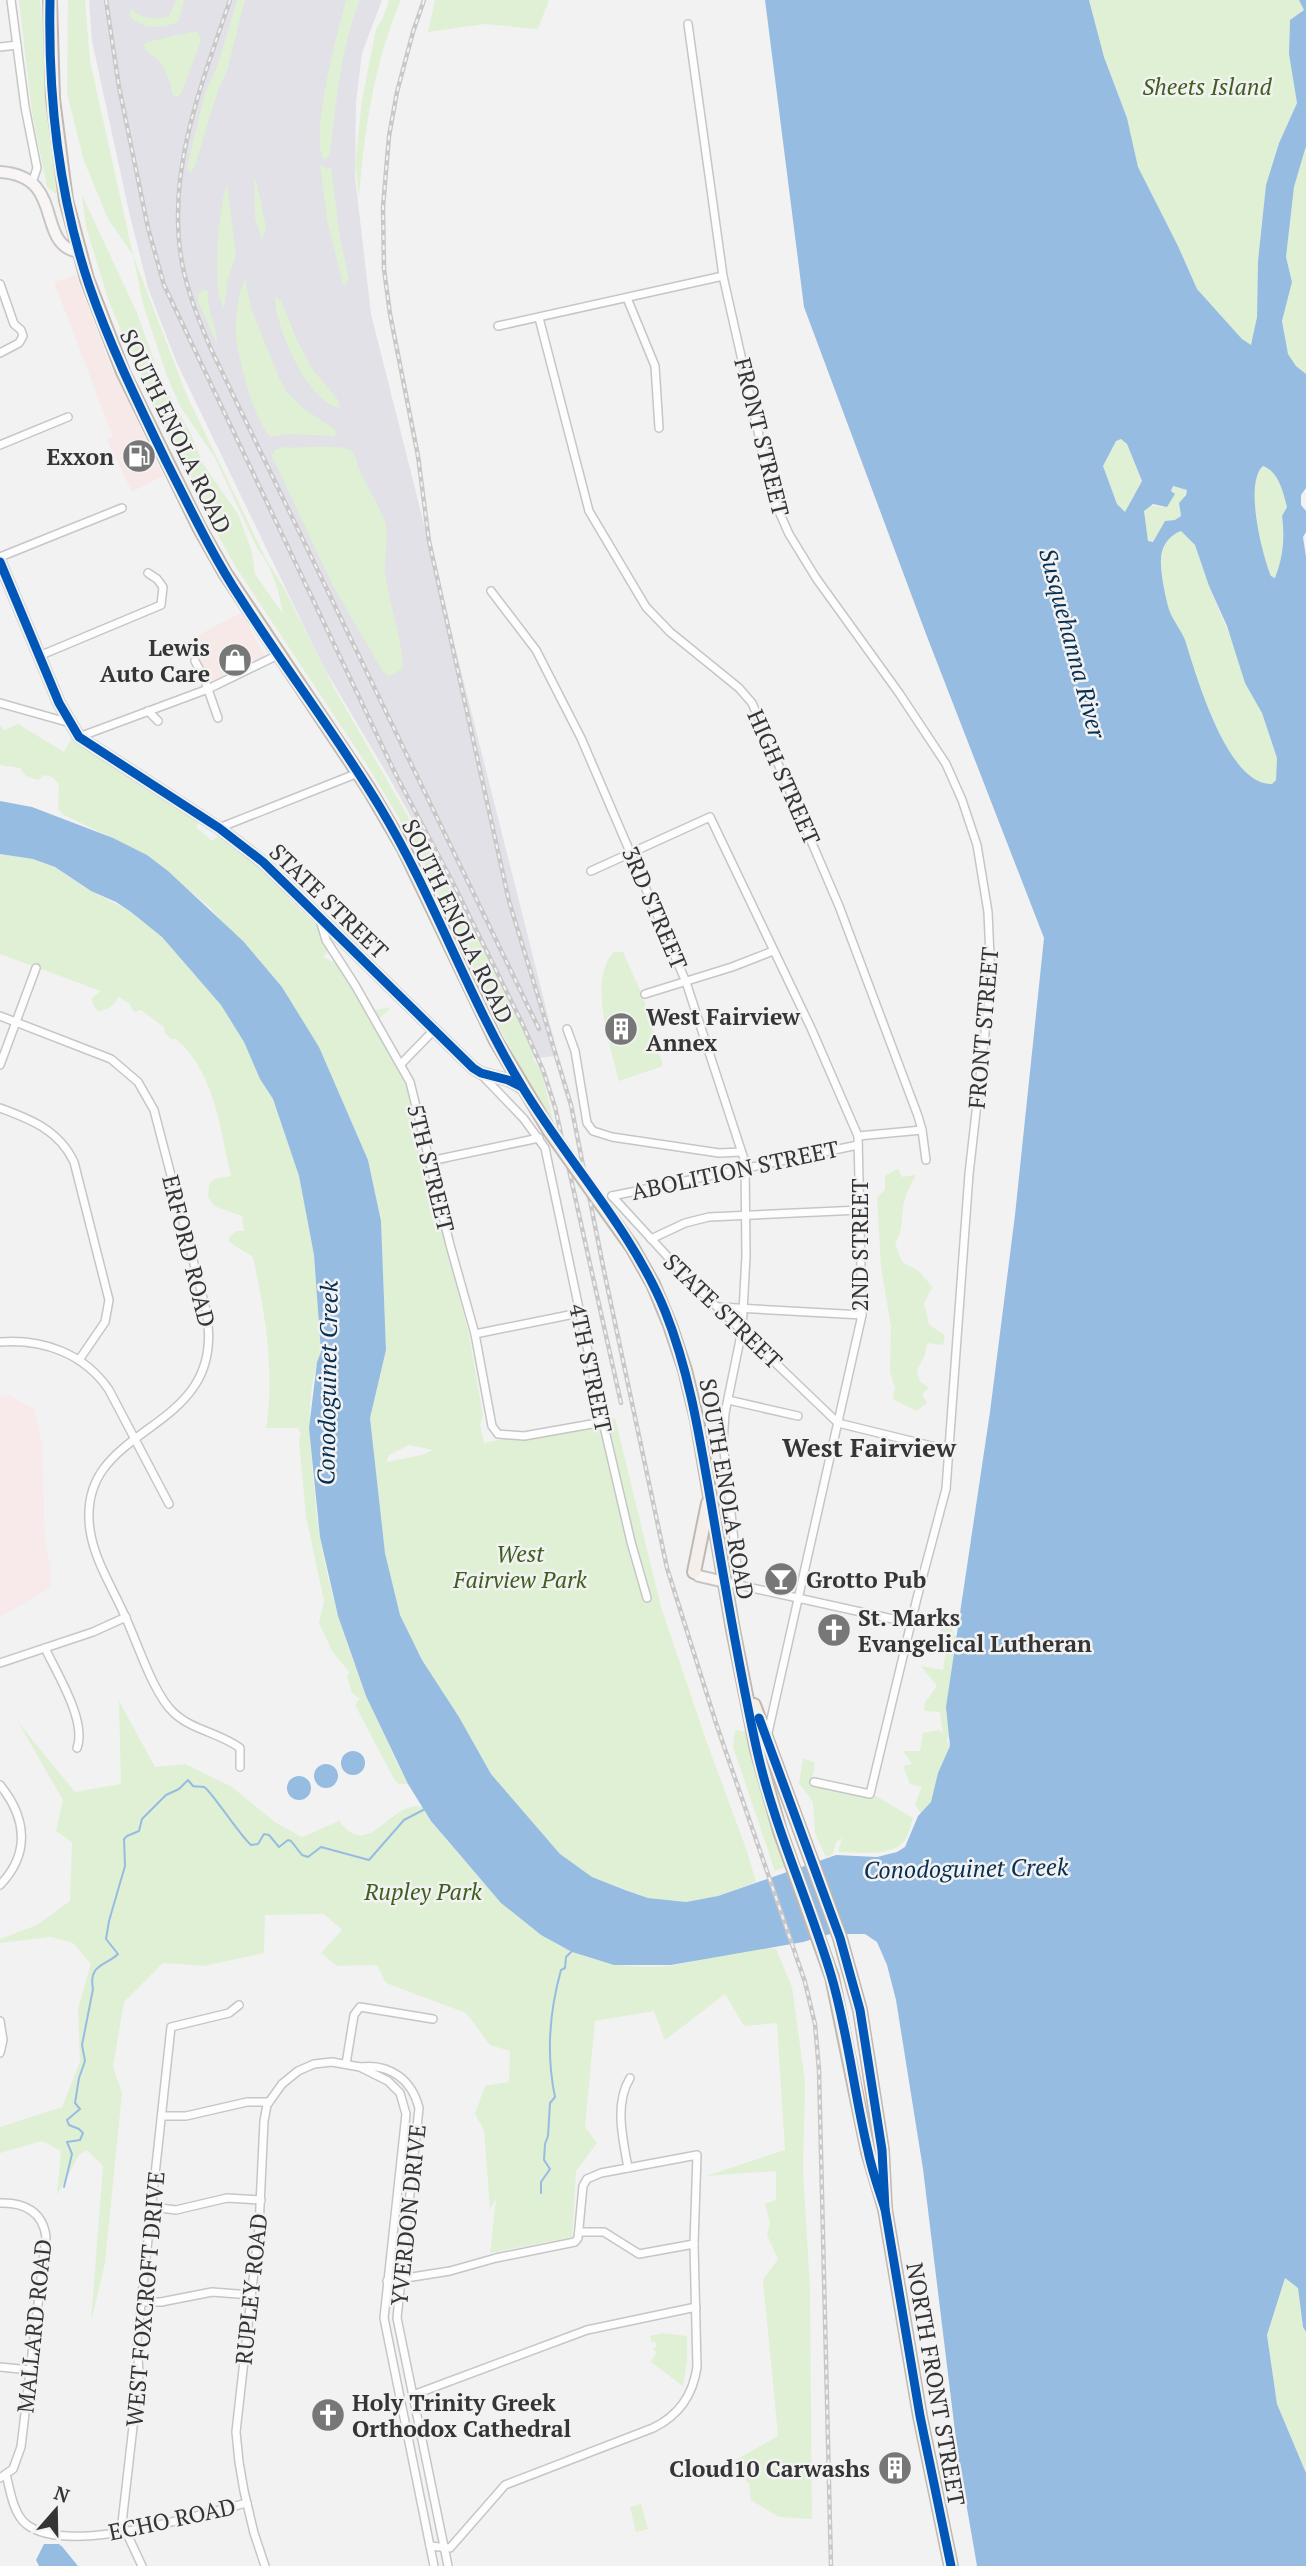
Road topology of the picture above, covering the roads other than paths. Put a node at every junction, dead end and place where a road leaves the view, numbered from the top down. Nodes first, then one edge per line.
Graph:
1 (10, 0) edge
2 (50, 0) edge
3 (688, 24) dead end
4 (17, 45) junction
5 (0, 47) edge
6 (0, 172) edge
7 (32, 183) junction
8 (79, 252) junction
9 (723, 276) junction
10 (0, 284) edge
11 (627, 298) junction
12 (539, 318) junction
13 (498, 326) dead end
14 (0, 352) edge
15 (68, 417) dead end
16 (659, 428) dead end
17 (0, 445) edge
18 (122, 508) dead end
19 (0, 559) edge
20 (148, 573) dead end
21 (491, 590) dead end
22 (278, 655) junction
23 (39, 656) junction
24 (195, 660) dead end
25 (208, 690) junction
26 (0, 703) edge
27 (148, 711) junction
28 (218, 718) dead end
29 (158, 721) dead end
30 (68, 722) junction
31 (79, 737) junction
32 (358, 773) junction
33 (219, 828) junction
34 (631, 853) junction
35 (591, 871) dead end
36 (320, 920) junction
37 (773, 951) junction
38 (36, 968) dead end
39 (686, 982) junction
40 (645, 994) dead end
41 (0, 1016) edge
42 (15, 1022) junction
43 (567, 1029) dead end
44 (434, 1030) junction
45 (401, 1064) junction
46 (0, 1065) edge
47 (510, 1066) junction
48 (482, 1072) junction
49 (523, 1088) junction
50 (0, 1108) edge
51 (922, 1130) junction
52 (858, 1136) junction
53 (539, 1138) junction
54 (858, 1145) junction
55 (741, 1152) junction
56 (926, 1160) dead end
57 (430, 1161) junction
58 (745, 1170) junction
59 (612, 1196) joint
60 (860, 1210) junction
61 (746, 1215) junction
62 (651, 1239) junction
63 (718, 1307) junction
64 (744, 1309) junction
65 (579, 1313) junction
66 (862, 1315) junction
67 (742, 1330) junction
68 (475, 1334) junction
69 (0, 1342) edge
70 (79, 1360) junction
71 (728, 1400) junction
72 (798, 1416) dead end
73 (603, 1422) junction
74 (838, 1423) junction
75 (135, 1438) junction
76 (948, 1450) junction
77 (709, 1496) junction
78 (169, 1504) dead end
79 (694, 1572) joint
80 (725, 1581) junction
81 (738, 1585) junction
82 (647, 1598) dead end
83 (798, 1598) junction
84 (126, 1617) junction
85 (911, 1623) junction
86 (45, 1648) junction
87 (0, 1663) edge
88 (743, 1675) junction
89 (767, 1738) junction
90 (77, 1748) dead end
91 (240, 1767) dead end
92 (814, 1782) dead end
93 (0, 1784) edge
94 (811, 1857) joint
95 (792, 1864) joint
96 (0, 1885) edge
97 (239, 2005) dead end
98 (433, 2019) dead end
99 (0, 2021) edge
100 (0, 2053) edge
101 (346, 2064) junction
102 (360, 2067) junction
103 (630, 2078) dead end
104 (269, 2102) junction
105 (163, 2116) junction
106 (628, 2168) junction
107 (261, 2200) junction
108 (0, 2203) edge
109 (152, 2207) junction
110 (885, 2209) junction
111 (579, 2232) junction
112 (694, 2244) junction
113 (401, 2279) junction
114 (387, 2281) junction
115 (251, 2295) junction
116 (142, 2302) junction
117 (696, 2307) junction
118 (0, 2367) edge
119 (30, 2370) junction
120 (413, 2395) junction
121 (3, 2476) edge
122 (247, 2502) junction
123 (126, 2531) junction
124 (430, 2546) junction
125 (444, 2549) junction
126 (142, 2566) edge
127 (265, 2566) edge
128 (434, 2566) edge
129 (448, 2566) edge
130 (951, 2566) edge

1 - 4 street
2 - 8 main road, SOUTH ENOLA ROAD
3 - 9 street, FRONT STREET
4 - 5 street
4 - 7 street
6 - 7 main road
7 - 8 main road
8 - 22 main road, SOUTH ENOLA ROAD
9 - 11 street
9 - 76 street, FRONT STREET
10 - 14 street
11 - 12 street
11 - 16 street
12 - 13 street
12 - 51 street, HIGH STREET
15 - 17 street
18 - 19 street
19 - 23 main road, STATE STREET
20 - 23 street
21 - 34 street, 3RD STREET
22 - 25 street
22 - 32 main road, SOUTH ENOLA ROAD
23 - 30 main road, STATE STREET
24 - 25 street
25 - 27 street
25 - 28 street
26 - 30 street
27 - 29 street
27 - 31 street
30 - 31 main road, STATE STREET
31 - 33 main road, STATE STREET
32 - 33 street
32 - 47 main road, SOUTH ENOLA ROAD
33 - 36 main road, STATE STREET
34 - 35 street
34 - 37 street, 2ND STREET
34 - 39 street, 3RD STREET
36 - 44 main road, STATE STREET
36 - 45 street, 5TH STREET
37 - 39 street
37 - 52 street, 2ND STREET
38 - 42 street
39 - 40 street
39 - 55 street, 3RD STREET
41 - 42 street, ERFORD ROAD
42 - 46 street
42 - 75 street, ERFORD ROAD
43 - 55 street
44 - 45 street
44 - 48 main road, STATE STREET
45 - 57 street, 5TH STREET
47 - 48 main road
47 - 49 main road, SOUTH ENOLA ROAD
48 - 49 main road, STATE STREET
48 - 53 street, STATE STREET
49 - 77 main road, SOUTH ENOLA ROAD, bridge
50 - 70 street
51 - 52 street, ABOLITION STREET
51 - 56 street, HIGH STREET
52 - 54 street, 2ND STREET
53 - 57 street
53 - 65 street, 4TH STREET
54 - 58 street, ABOLITION STREET
54 - 60 street, 2ND STREET
55 - 58 street, 3RD STREET
57 - 68 street, 5TH STREET
58 - 59 street, ABOLITION STREET
58 - 61 street, 3RD STREET
59 - 62 street, STATE STREET
60 - 61 street
60 - 66 street, 2ND STREET
61 - 62 street
61 - 64 street, 3RD STREET
62 - 63 street, STATE STREET
63 - 64 street
63 - 67 street, STATE STREET
64 - 66 street
64 - 67 street, 3RD STREET
65 - 68 street
65 - 73 street, 4TH STREET
66 - 74 street, 2ND STREET
67 - 71 street, 3RD STREET
67 - 74 street, STATE STREET
68 - 73 street, 5TH STREET
69 - 70 street
70 - 75 street
71 - 72 street
71 - 81 street, 3RD STREET
73 - 82 street, 4TH STREET
74 - 76 street
74 - 83 street, 2ND STREET
75 - 78 street
75 - 84 street, ERFORD ROAD
76 - 85 street, FRONT STREET
77 - 79 main road
77 - 80 main road, SOUTH ENOLA ROAD
79 - 80 main road
80 - 81 street
80 - 88 main road, SOUTH ENOLA ROAD
81 - 83 street
83 - 85 street
83 - 89 street, 2ND STREET
84 - 86 street
84 - 91 street, ERFORD ROAD
85 - 92 street, FRONT STREET
86 - 87 street
86 - 90 street
88 - 89 main road, SOUTH ENOLA ROAD
88 - 95 main road, SOUTH ENOLA ROAD
89 - 94 main road, SOUTH ENOLA ROAD
93 - 96 street
94 - 110 main road, NORTH FRONT STREET
95 - 110 main road, NORTH FRONT STREET
97 - 105 street, WEST FOXCROFT DRIVE
98 - 101 street
99 - 100 street
101 - 102 street, YVERDON DRIVE
101 - 104 street
102 - 113 street, YVERDON DRIVE
102 - 114 street, YVERDON DRIVE
103 - 106 street
104 - 105 street
104 - 107 street, RUPLEY ROAD
105 - 109 street, WEST FOXCROFT DRIVE
106 - 111 street
106 - 112 street
107 - 109 street
107 - 115 street, RUPLEY ROAD
108 - 119 street, MALLARD ROAD
109 - 116 street, WEST FOXCROFT DRIVE
110 - 130 main road, NORTH FRONT STREET
111 - 112 street
111 - 113 street
112 - 117 street
113 - 114 street
113 - 120 street, YVERDON DRIVE
114 - 124 street, YVERDON DRIVE
115 - 116 street
115 - 122 street, RUPLEY ROAD
116 - 123 street, WEST FOXCROFT DRIVE
117 - 120 street
117 - 125 street
118 - 119 street
119 - 121 street, MALLARD ROAD
120 - 125 street, YVERDON DRIVE
121 - 123 street, ECHO ROAD
122 - 123 street, ECHO ROAD
122 - 127 street, RUPLEY ROAD
123 - 126 street, WEST FOXCROFT DRIVE
124 - 125 street
124 - 128 street, YVERDON DRIVE
125 - 129 street, YVERDON DRIVE

